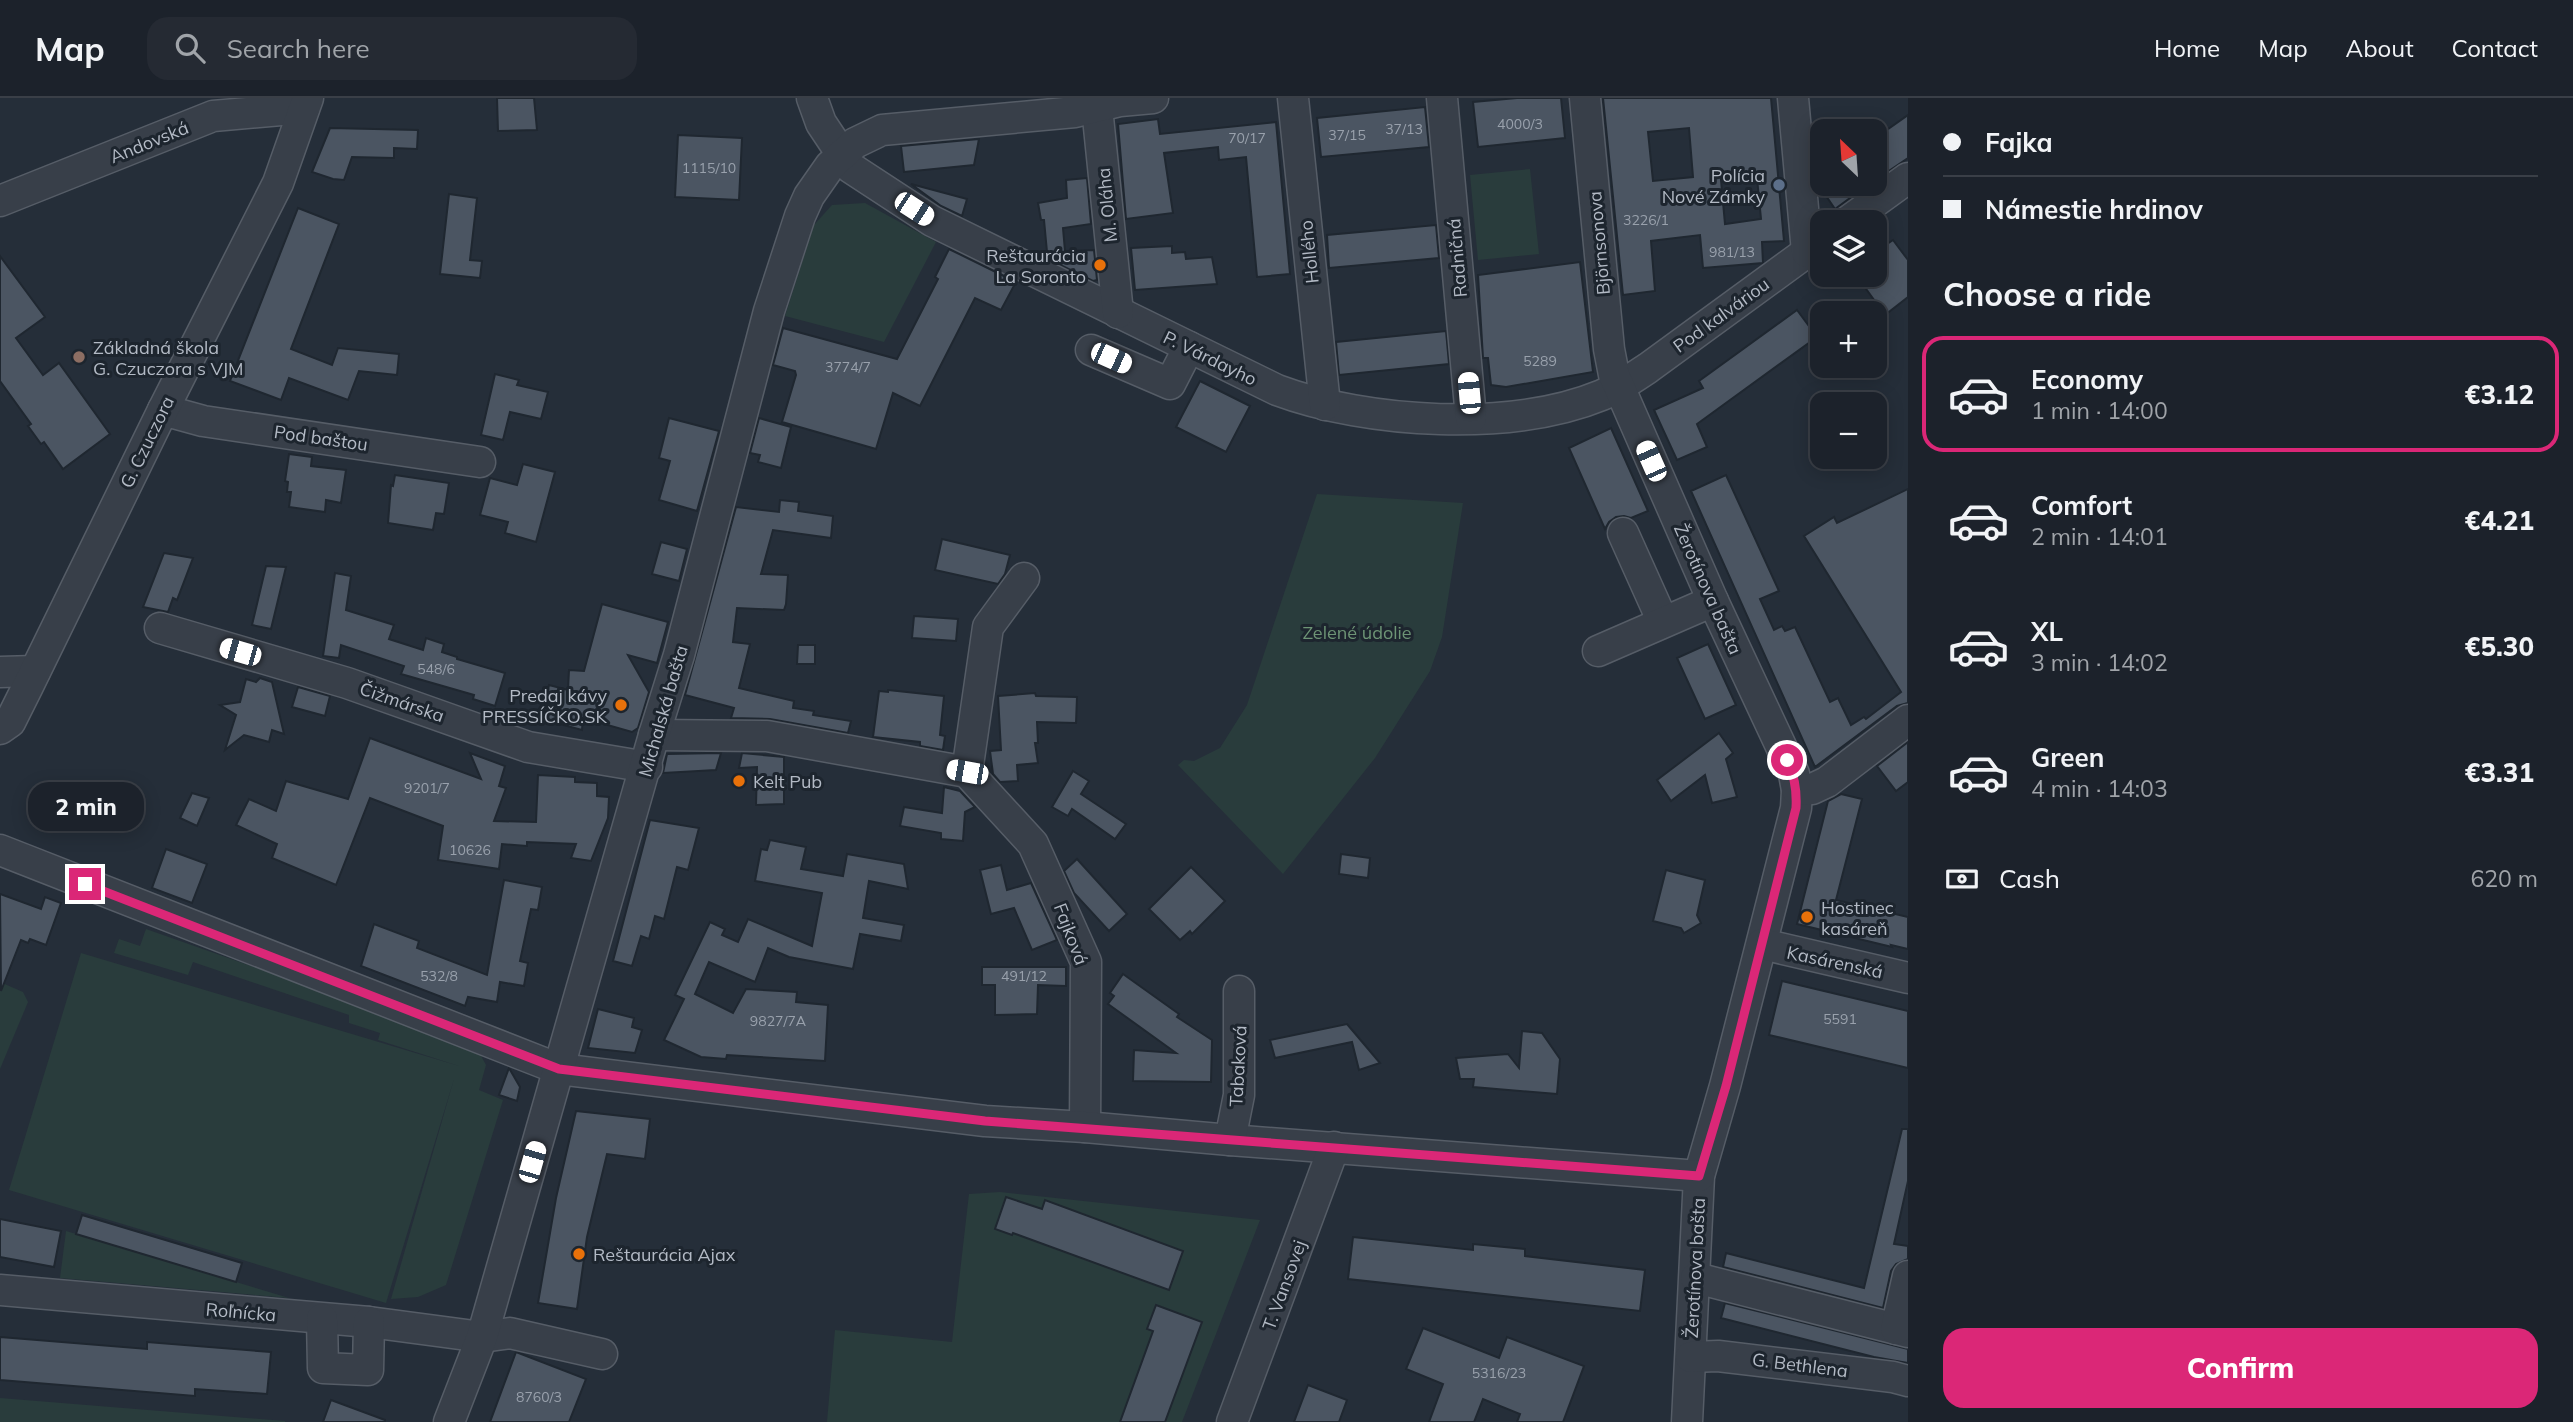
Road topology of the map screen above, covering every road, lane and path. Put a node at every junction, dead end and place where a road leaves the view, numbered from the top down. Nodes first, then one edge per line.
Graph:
1 (812, 98) edge
2 (1153, 98) edge
3 (1293, 98) edge
4 (1442, 98) edge
5 (1585, 98) edge
6 (1793, 98) edge
7 (306, 103) edge
8 (1097, 103) edge
9 (205, 107) edge
10 (840, 155) junction
11 (1908, 177) edge
12 (0, 201) edge
13 (1863, 210) edge
14 (1810, 212) edge
15 (1810, 250) edge
16 (1118, 313) junction
17 (1189, 347) junction
18 (1091, 350) dead end
19 (1618, 387) junction
20 (1325, 405) junction
21 (163, 410) junction
22 (1471, 418) junction
23 (480, 462) dead end
24 (1623, 533) dead end
25 (1024, 578) dead end
26 (1713, 601) junction
27 (1663, 622) junction
28 (160, 628) dead end
29 (1598, 651) dead end
30 (0, 671) edge
31 (35, 671) junction
32 (1908, 720) edge
33 (0, 729) edge
34 (654, 736) junction
35 (647, 767) junction
36 (967, 772) junction
37 (1797, 790) junction
38 (13, 850) edge
39 (1762, 944) junction
40 (1908, 978) edge
41 (1240, 990) dead end
42 (559, 1069) junction
43 (1085, 1127) junction
44 (1230, 1140) junction
45 (1334, 1147) junction
46 (1699, 1176) junction
47 (1908, 1276) edge
48 (1696, 1278) junction
49 (0, 1290) edge
50 (322, 1319) junction
51 (369, 1322) junction
52 (1902, 1331) edge
53 (482, 1336) junction
54 (602, 1354) dead end
55 (1691, 1357) junction
56 (1908, 1381) edge
57 (449, 1422) edge
58 (1232, 1422) edge
59 (1687, 1422) edge

1 - 10 street
2 - 8 street, Michalská bašta
3 - 20 street, Hollého
4 - 22 street, Radničná
5 - 19 street, Björnsonova
6 - 14 street
7 - 9 street, Andovská
7 - 21 street, G. Czuczora
8 - 10 street, Michalská bašta
8 - 16 street, M. Oláha
9 - 12 street, Andovská
10 - 16 street, P. Várdayho
10 - 34 street, Michalská bašta
11 - 13 street
15 - 19 street, Pod kalváriou
16 - 17 street, P. Várdayho
17 - 18 street
17 - 20 street, P. Várdayho
19 - 22 street, P. Várdayho
19 - 26 street, Žerotínova bašta
20 - 22 street, P. Várdayho
21 - 23 street, Pod baštou
21 - 31 street, G. Czuczora
24 - 27 street
25 - 36 street
26 - 27 street
26 - 37 street, Žerotínova bašta
27 - 29 street
28 - 35 street, Čižmárska
30 - 31 street
31 - 33 street, G. Czuczora
32 - 37 street
34 - 35 street, Michalská bašta
34 - 36 street
35 - 42 street, Michalská bašta
36 - 43 street, Fajková
37 - 39 street, Žerotínova bašta
38 - 42 street
39 - 40 street, Kasárenská
39 - 46 street, Žerotínova bašta
41 - 44 street, Tabaková
42 - 43 street
42 - 53 street, Michalská bašta
43 - 44 street
44 - 45 street
45 - 46 street
45 - 58 street, T. Vansovej
46 - 48 street, Žerotínova bašta
47 - 52 street
48 - 52 street
48 - 55 street, Žerotínova bašta
49 - 50 street, Roľnícka
50 - 51 street, Roľnícka
50 - 51 street
51 - 53 street, Roľnícka
53 - 54 street, Roľnícka
53 - 57 street, Michalská bašta
55 - 56 street, G. Bethlena
55 - 59 street, Žerotínova bašta

